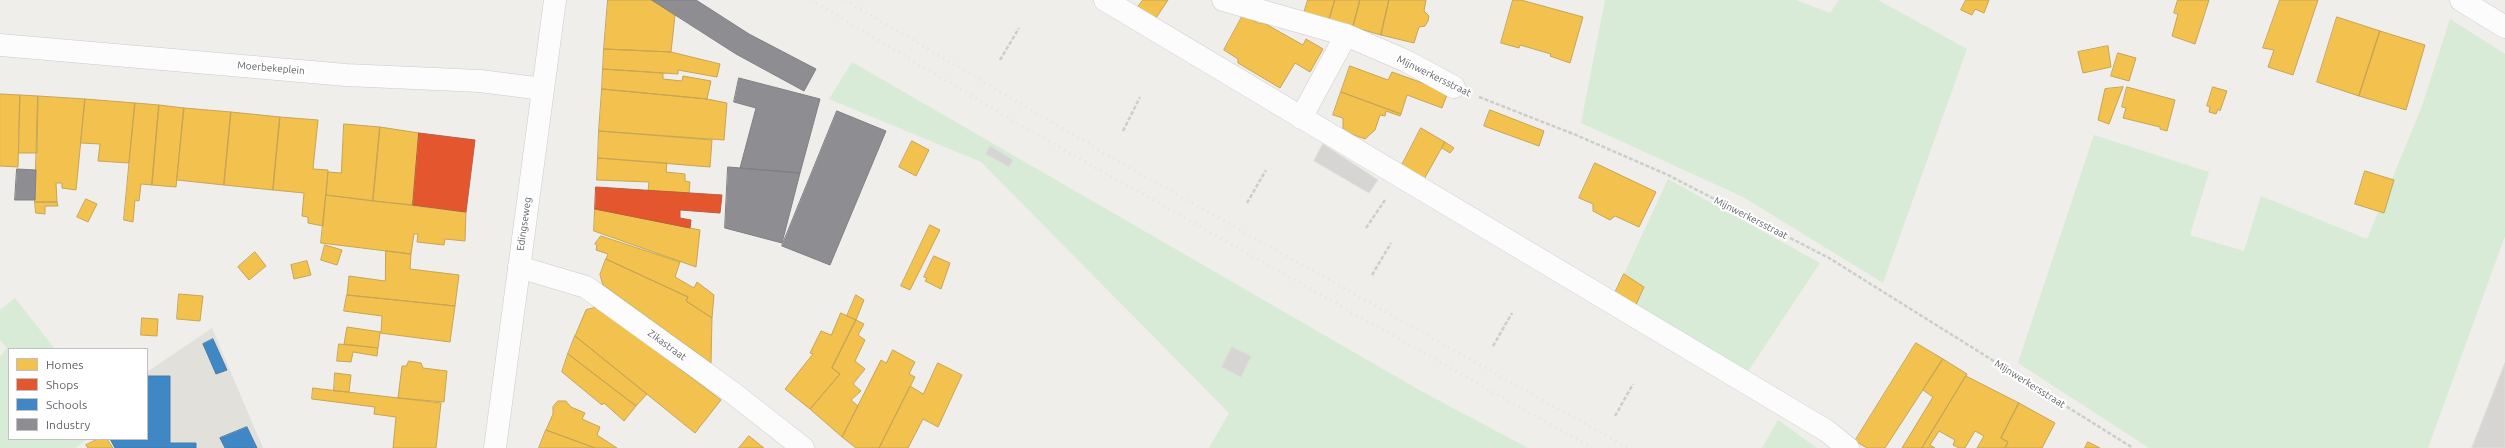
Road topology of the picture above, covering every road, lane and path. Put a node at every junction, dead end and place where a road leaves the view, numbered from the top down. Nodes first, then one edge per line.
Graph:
1 (554, 0) edge
2 (1105, 0) edge
3 (1224, 0) edge
4 (2462, 0) edge
5 (2505, 27) edge
6 (1019, 28) dead end
7 (1346, 35) junction
8 (0, 45) edge
9 (1000, 60) dead end
10 (1454, 87) joint
11 (543, 89) junction
12 (1140, 97) dead end
13 (1301, 118) junction
14 (1123, 131) dead end
15 (1266, 170) dead end
16 (1402, 178) junction
17 (1247, 203) dead end
18 (1366, 228) dead end
19 (1391, 243) dead end
20 (519, 267) junction
21 (1372, 275) dead end
22 (1512, 313) dead end
23 (1493, 346) dead end
24 (1633, 384) dead end
25 (1615, 416) dead end
26 (495, 448) edge
27 (803, 448) edge
28 (1848, 448) edge
29 (2133, 448) edge

1 - 11 street, Edingseweg
2 - 13 street
3 - 7 street, Mijnwerkersstraat
4 - 5 street
6 - 9 path
7 - 10 street, Mijnwerkersstraat
7 - 13 street
8 - 11 street, Moerbekeplein
10 - 29 path, Mijnwerkersstraat
11 - 20 street, Edingseweg
12 - 14 path
13 - 16 street
15 - 17 path
16 - 18 path
16 - 28 street
19 - 21 path
20 - 26 street, Edingseweg
20 - 27 street, Zikastraat
22 - 23 path
24 - 25 path

